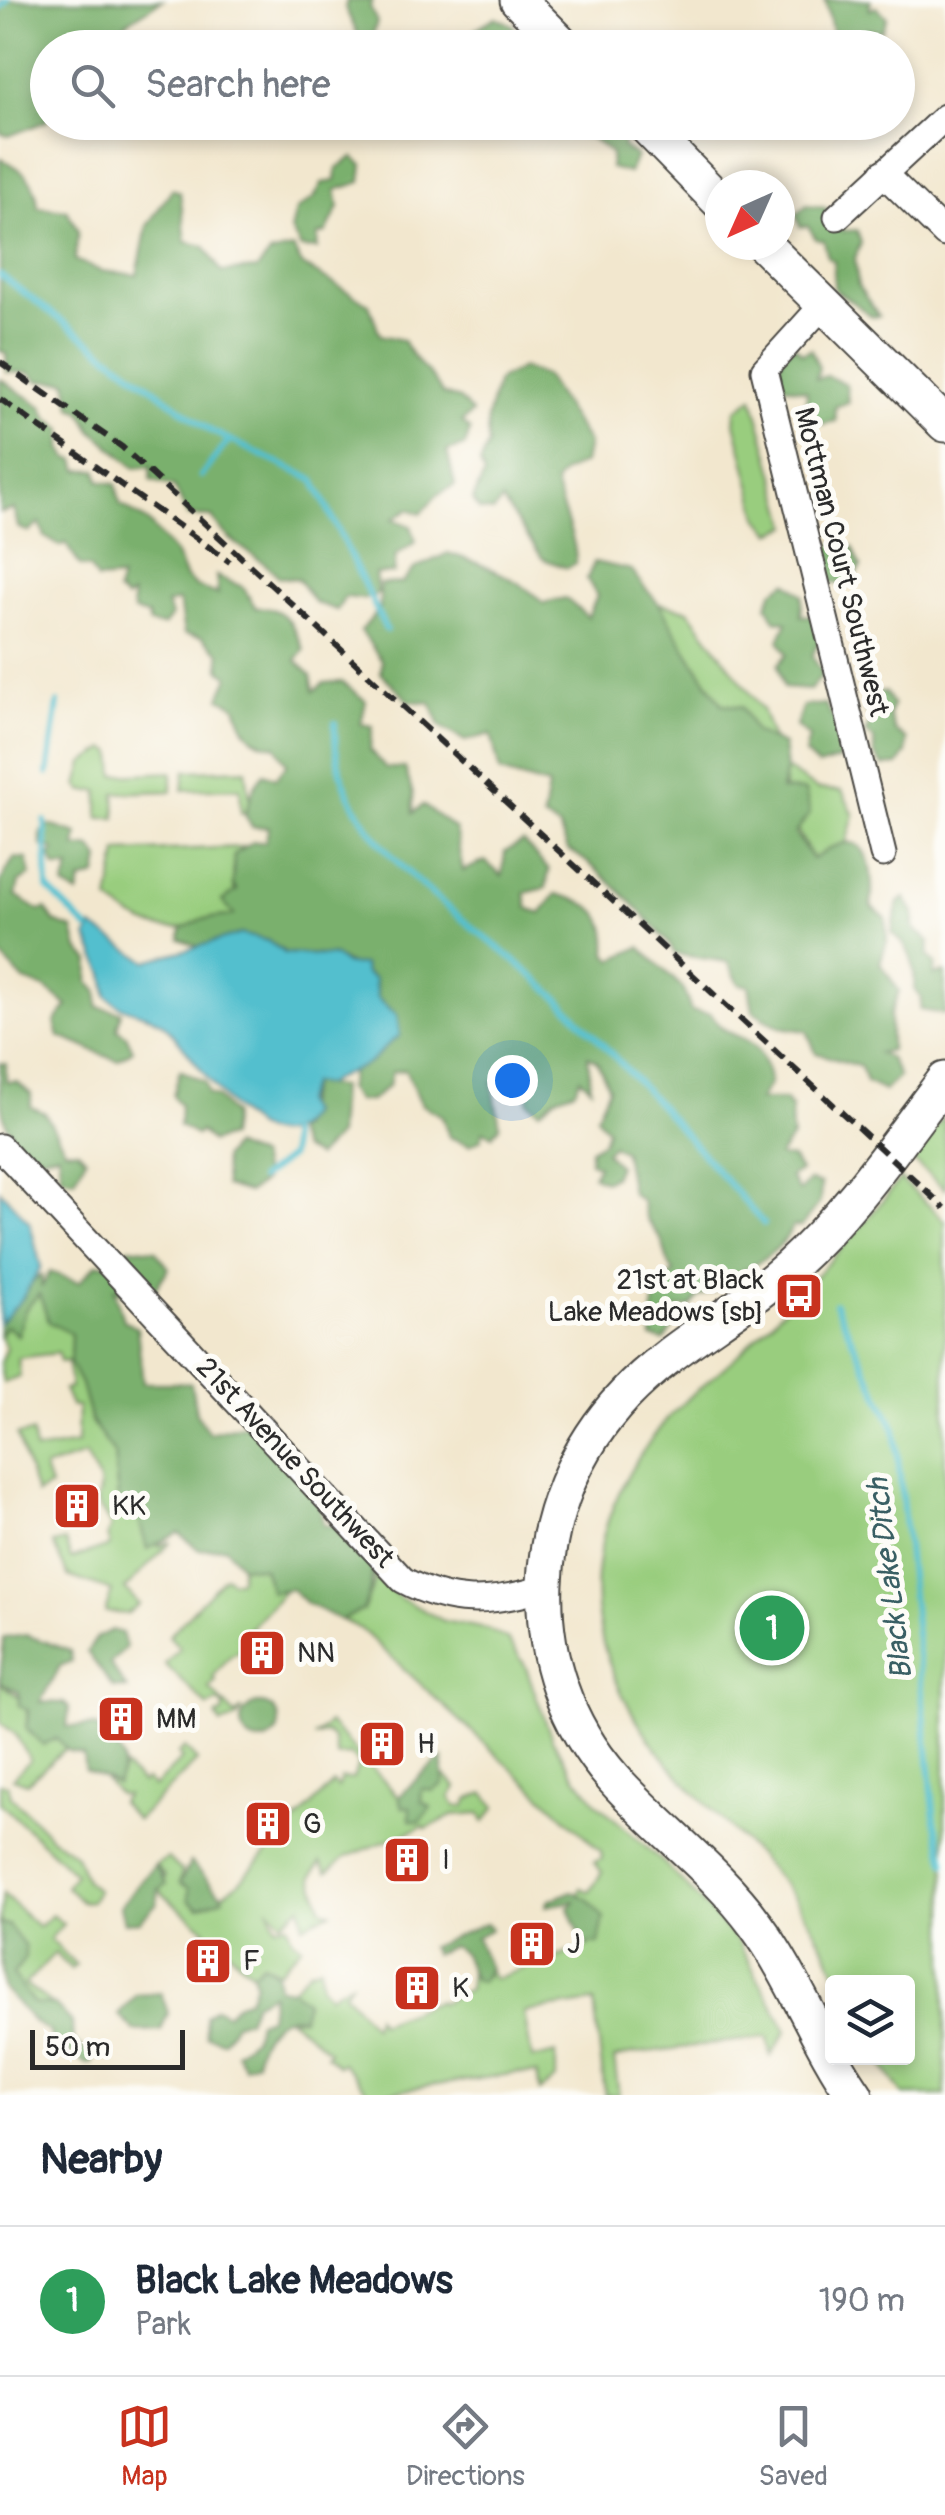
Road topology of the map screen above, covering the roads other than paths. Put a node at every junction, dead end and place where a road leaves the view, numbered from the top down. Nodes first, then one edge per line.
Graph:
1 (518, 0) edge
2 (548, 30) edge
3 (945, 116) edge
4 (660, 140) edge
5 (883, 173) junction
6 (705, 187) edge
7 (837, 217) dead end
8 (945, 234) edge
9 (779, 260) edge
10 (824, 305) junction
11 (945, 424) edge
12 (884, 854) dead end
13 (945, 1080) edge
14 (0, 1147) edge
15 (541, 1588) junction
16 (854, 2095) edge

1 - 2 street
3 - 5 street
4 - 6 street
5 - 7 street
5 - 8 street
9 - 10 street
10 - 11 street
10 - 12 street, Mottman Court Southwest
13 - 15 street
14 - 15 street, 21st Avenue Southwest
15 - 16 street

